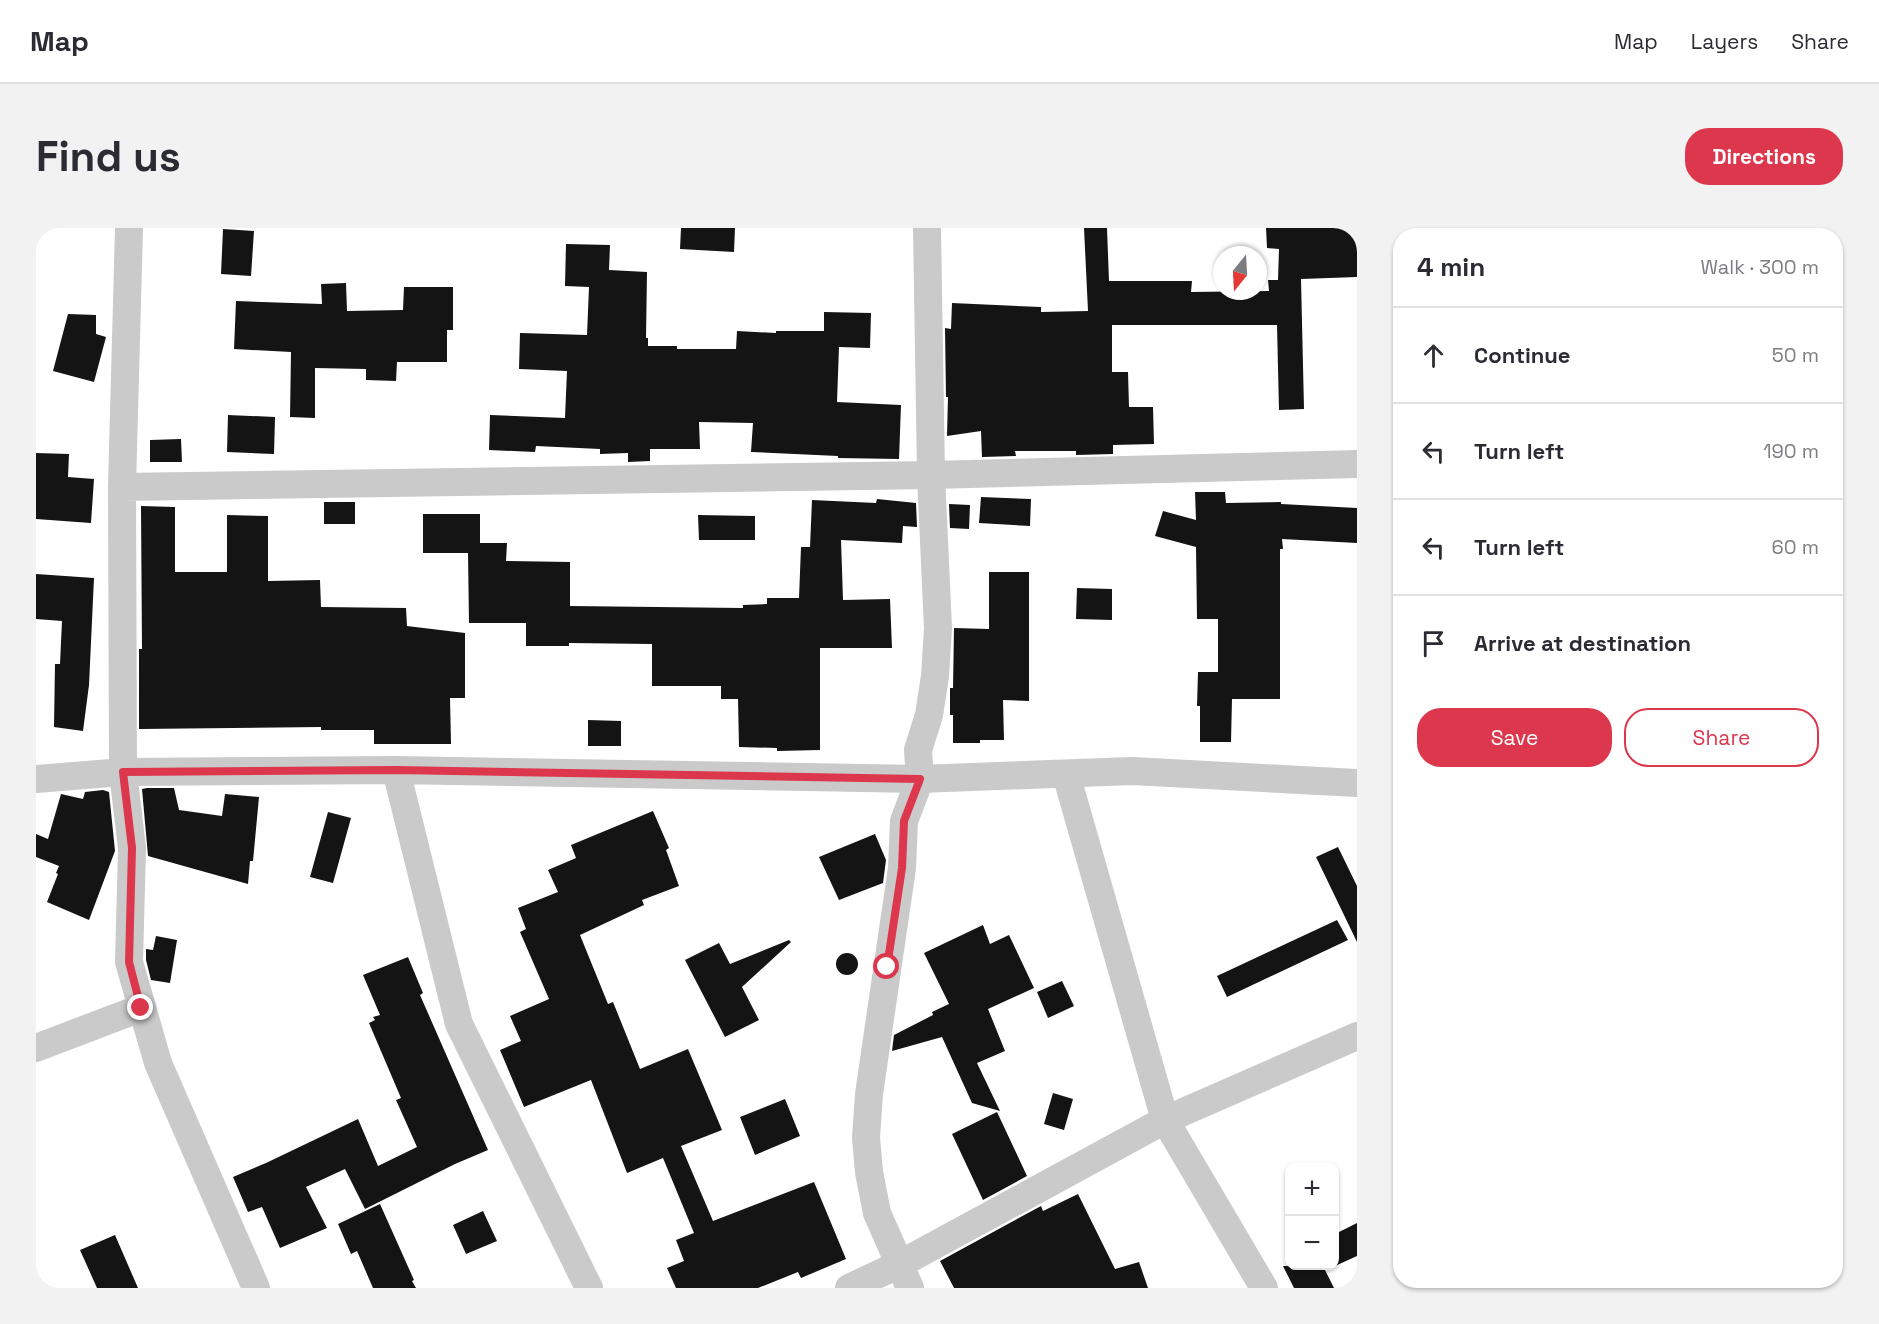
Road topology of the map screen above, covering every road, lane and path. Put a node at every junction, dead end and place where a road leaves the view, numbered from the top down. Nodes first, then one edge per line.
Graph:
1 (129, 228) edge
2 (927, 228) edge
3 (1357, 464) edge
4 (931, 475) junction
5 (122, 487) junction
6 (396, 770) junction
7 (123, 772) junction
8 (1066, 774) junction
9 (36, 779) edge
10 (920, 779) junction
11 (1357, 783) edge
12 (141, 1008) junction
13 (1357, 1036) edge
14 (36, 1048) edge
15 (1165, 1120) junction
16 (905, 1276) edge
17 (256, 1288) edge
18 (589, 1288) edge
19 (849, 1288) edge
20 (1264, 1288) edge

1 - 5 street
2 - 4 street
3 - 4 street
4 - 5 street
4 - 10 street
5 - 7 street
6 - 7 street
6 - 10 street
6 - 18 street
7 - 9 street
7 - 12 street
8 - 10 street
8 - 11 street
8 - 15 street
10 - 16 street
12 - 14 street
12 - 17 street
13 - 15 street
15 - 16 street
15 - 20 street
16 - 19 street

